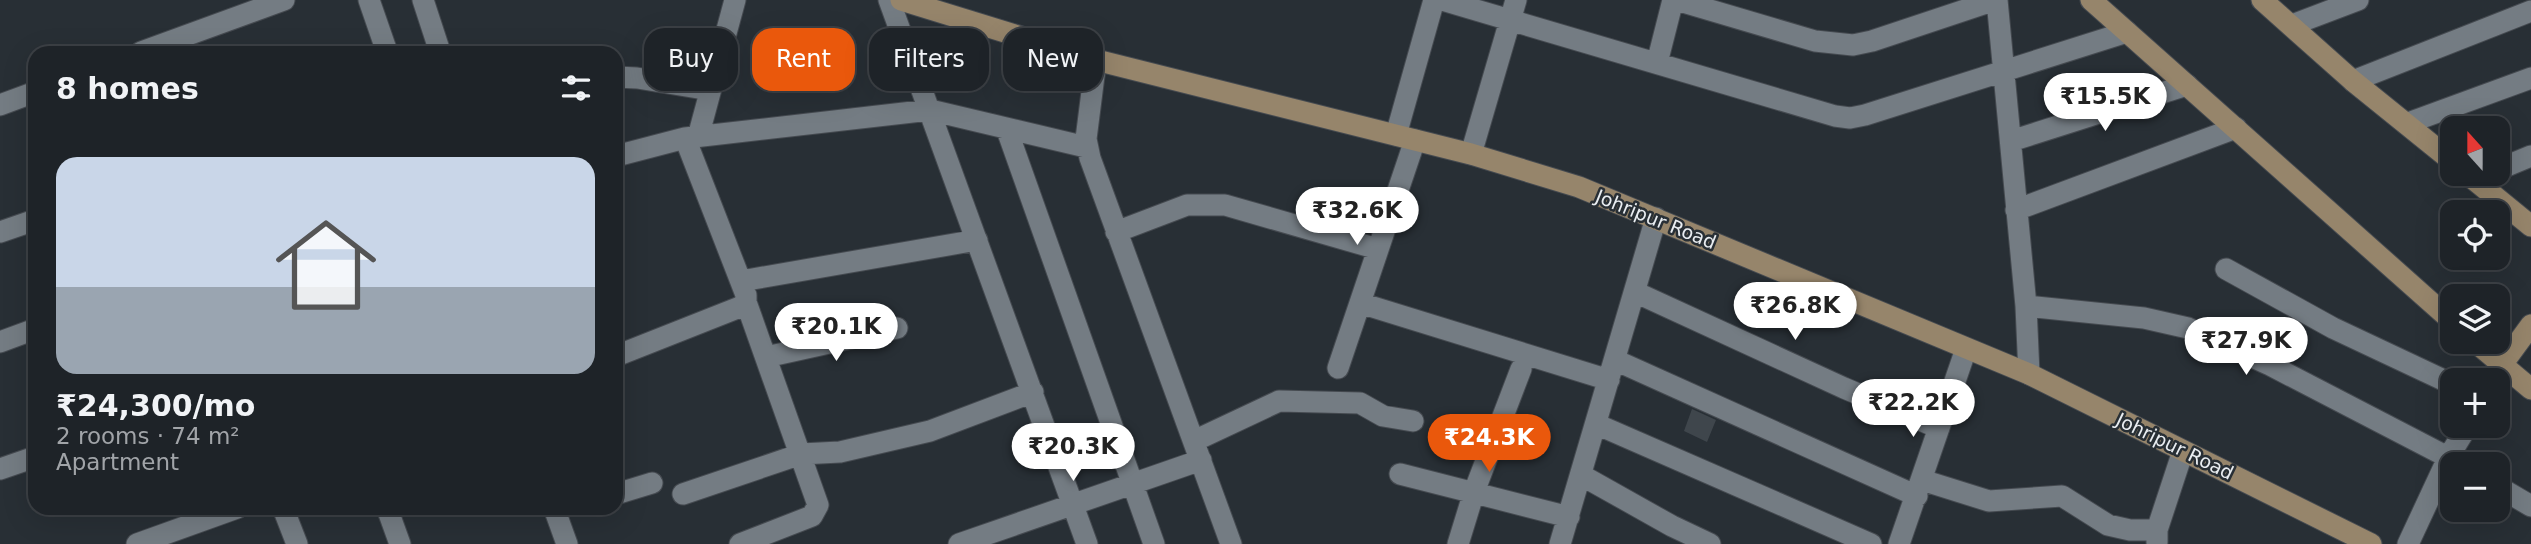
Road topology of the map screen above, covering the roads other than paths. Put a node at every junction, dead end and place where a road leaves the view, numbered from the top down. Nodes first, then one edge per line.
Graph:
1 (284, 0) edge
2 (369, 0) edge
3 (423, 0) edge
4 (735, 0) edge
5 (890, 0) edge
6 (901, 0) edge
7 (1434, 0) edge
8 (1442, 0) edge
9 (1674, 0) edge
10 (1996, 0) edge
11 (2091, 0) edge
12 (2262, 0) edge
13 (2358, 0) edge
14 (1513, 9) edge
15 (2531, 11) edge
16 (2292, 25) junction
17 (727, 28) edge
18 (1003, 31) edge
19 (2127, 32) junction
20 (158, 46) edge
21 (385, 46) edge
22 (438, 46) edge
23 (1103, 62) edge
24 (1657, 63) junction
25 (2003, 72) junction
26 (623, 77) edge
27 (2531, 78) edge
28 (644, 79) edge
29 (2353, 81) junction
30 (2187, 85) junction
31 (710, 91) edge
32 (1092, 91) edge
33 (28, 95) edge
34 (0, 105) edge
35 (930, 110) junction
36 (2408, 123) junction
37 (2236, 128) junction
38 (1007, 130) junction
39 (691, 137) junction
40 (1405, 137) junction
41 (2011, 141) junction
42 (1086, 147) junction
43 (2440, 151) edge
44 (623, 154) edge
45 (1471, 154) junction
46 (2531, 156) edge
47 (2510, 165) edge
48 (2488, 186) edge
49 (2016, 210) junction
50 (1656, 218) junction
51 (28, 222) edge
52 (2531, 226) edge
53 (0, 232) edge
54 (1116, 232) junction
55 (977, 240) junction
56 (1378, 249) junction
57 (2226, 269) dead end
58 (743, 292) junction
59 (1635, 292) junction
60 (1360, 303) junction
61 (2026, 306) junction
62 (2440, 310) edge
63 (897, 328) dead end
64 (2526, 330) edge
65 (28, 332) edge
66 (0, 342) edge
67 (1966, 349) junction
68 (623, 353) edge
69 (766, 356) junction
70 (1338, 368) dead end
71 (2501, 368) edge
72 (1521, 369) dead end
73 (1612, 370) junction
74 (2029, 374) junction
75 (2440, 378) edge
76 (2510, 379) edge
77 (2531, 389) edge
78 (1033, 392) junction
79 (1413, 421) dead end
80 (1596, 424) junction
81 (1939, 428) junction
82 (1197, 450) junction
83 (2183, 451) junction
84 (2440, 452) edge
85 (801, 454) junction
86 (28, 459) edge
87 (0, 469) edge
88 (1399, 474) dead end
89 (1581, 475) junction
90 (652, 483) dead end
91 (1133, 485) junction
92 (2440, 487) edge
93 (1920, 488) junction
94 (623, 492) edge
95 (1474, 492) junction
96 (683, 494) dead end
97 (2510, 494) edge
98 (1074, 505) junction
99 (2531, 506) edge
100 (218, 515) edge
101 (286, 515) edge
102 (390, 515) edge
103 (561, 515) edge
104 (1569, 517) junction
105 (1009, 536) edge
106 (2157, 537) edge
107 (771, 538) edge
108 (137, 544) edge
109 (297, 544) edge
110 (400, 544) edge
111 (567, 544) edge
112 (740, 544) edge
113 (959, 544) edge
114 (1087, 544) edge
115 (1154, 544) edge
116 (1231, 544) edge
117 (1458, 544) edge
118 (1560, 544) edge
119 (1710, 544) edge
120 (1871, 544) edge
121 (1899, 544) edge
122 (2121, 544) edge
123 (2371, 544) edge
124 (2408, 544) edge

1 - 20 street
2 - 21 street
3 - 22 street
4 - 17 street
5 - 35 street
6 - 18 street, Johripur Road
7 - 40 street
8 - 14 street
9 - 10 street
9 - 24 street
10 - 25 street
11 - 19 street
12 - 16 street
13 - 16 street
14 - 24 street
14 - 45 street
15 - 29 street
16 - 29 street
19 - 25 street
19 - 30 street
23 - 40 street, Johripur Road
24 - 25 street
25 - 41 street
26 - 28 street
27 - 36 street
29 - 36 street
30 - 37 street
30 - 41 street
31 - 39 street
32 - 42 street
33 - 34 street
35 - 38 street
35 - 39 street
35 - 55 street
36 - 43 street
37 - 49 street
37 - 62 street
38 - 42 street
38 - 91 street
39 - 44 street
39 - 58 street
40 - 45 street, Johripur Road
40 - 56 street
41 - 49 street
42 - 54 street
45 - 50 street, Johripur Road
46 - 47 street
48 - 52 street
49 - 61 street
50 - 59 street
50 - 67 street, Johripur Road
51 - 53 street
54 - 56 street
54 - 82 street
55 - 58 street
55 - 78 street
56 - 60 street
57 - 75 street
58 - 68 street
58 - 69 street
59 - 73 street
59 - 81 street
60 - 70 street
60 - 73 street
61 - 74 street
61 - 84 street
63 - 69 street
64 - 71 street
65 - 66 street
67 - 74 street, Johripur Road
67 - 81 street
69 - 85 street
72 - 95 street
73 - 80 street
73 - 93 street
74 - 83 street, Johripur Road
76 - 77 street
78 - 85 street
78 - 98 street
79 - 82 street
80 - 89 street
80 - 120 street
81 - 93 street
82 - 91 street
82 - 116 street
83 - 106 street
83 - 123 street, Johripur Road
85 - 96 street
85 - 107 street
86 - 87 street
88 - 95 street
89 - 104 street
89 - 119 street
90 - 94 street
91 - 98 street
91 - 115 street
92 - 124 street
93 - 106 street
93 - 121 street
95 - 104 street
95 - 117 street
97 - 99 street
98 - 105 street
98 - 114 street
100 - 108 street
101 - 109 street
102 - 110 street
103 - 111 street
104 - 118 street
105 - 113 street
106 - 122 street
107 - 112 street

